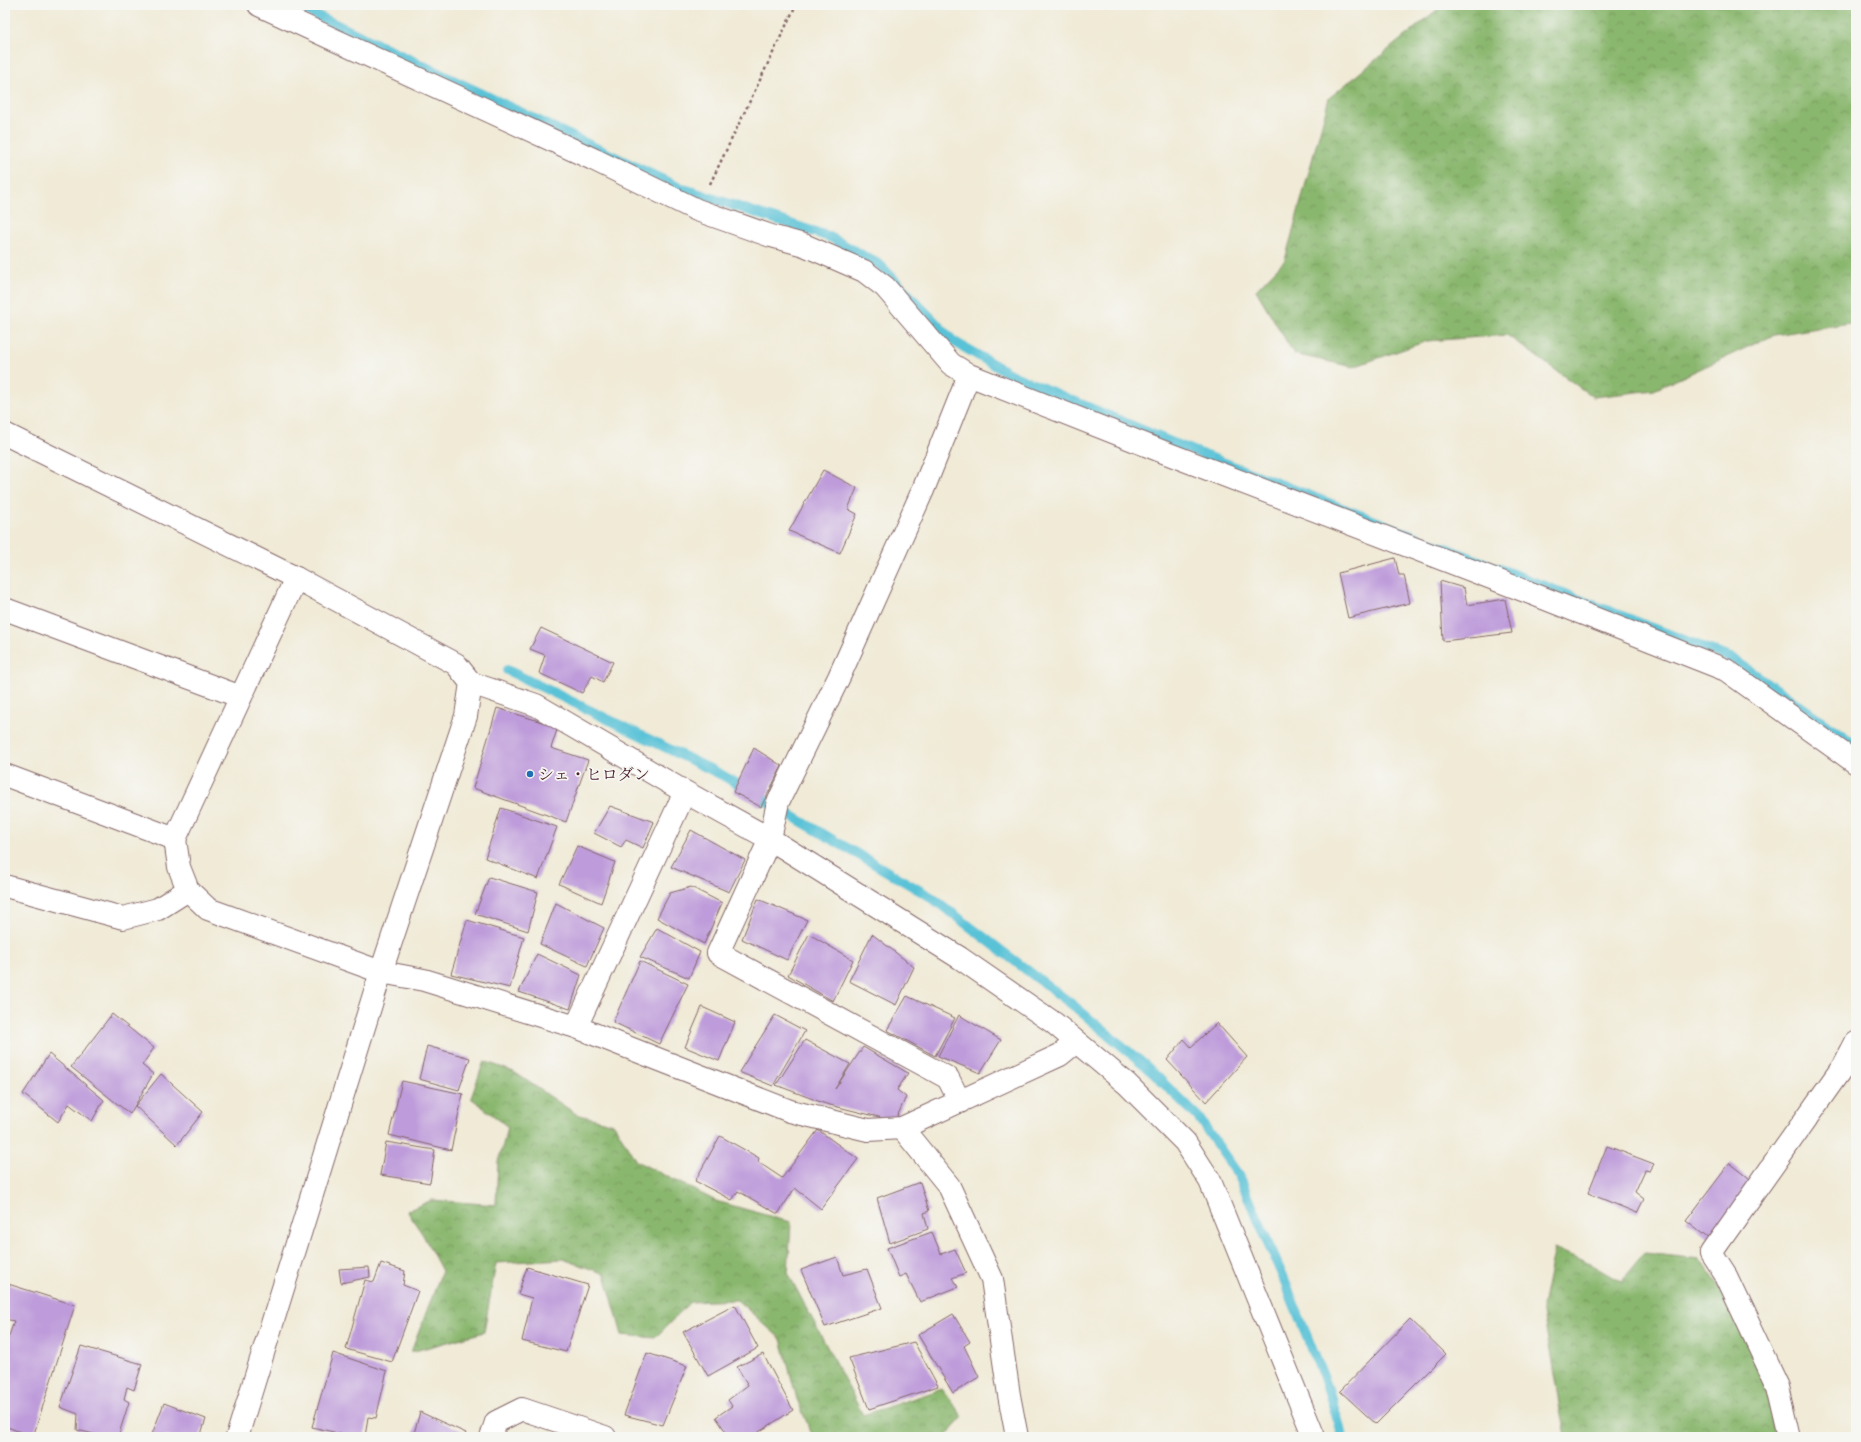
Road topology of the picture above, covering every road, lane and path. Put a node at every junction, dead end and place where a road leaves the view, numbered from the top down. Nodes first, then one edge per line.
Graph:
1 (260, 5) edge
2 (796, 5) edge
3 (697, 210) junction
4 (969, 375) junction
5 (5, 434) edge
6 (296, 578) junction
7 (5, 609) edge
8 (471, 683) junction
9 (241, 697) junction
10 (1856, 763) edge
11 (5, 775) edge
12 (684, 792) junction
13 (175, 839) junction
14 (770, 839) junction
15 (5, 886) edge
16 (188, 890) junction
17 (381, 972) junction
18 (576, 1027) junction
19 (1076, 1042) junction
20 (1856, 1042) edge
21 (960, 1102) junction
22 (902, 1128) junction
23 (237, 1437) edge
24 (491, 1437) edge
25 (605, 1437) edge
26 (1017, 1437) edge
27 (1314, 1437) edge
28 (1790, 1437) edge

1 - 3 street
2 - 3 path
3 - 4 street
4 - 10 street
4 - 14 street
5 - 6 street
6 - 8 street
6 - 9 street
7 - 9 street
8 - 12 street
8 - 17 street
9 - 13 street
11 - 13 street
12 - 14 street
12 - 18 street
13 - 16 street
14 - 19 street
14 - 21 street
15 - 16 street
16 - 17 street
17 - 18 street
17 - 23 street
18 - 22 street
19 - 21 street
19 - 27 street
20 - 28 street
21 - 22 street
22 - 26 street
24 - 25 street

